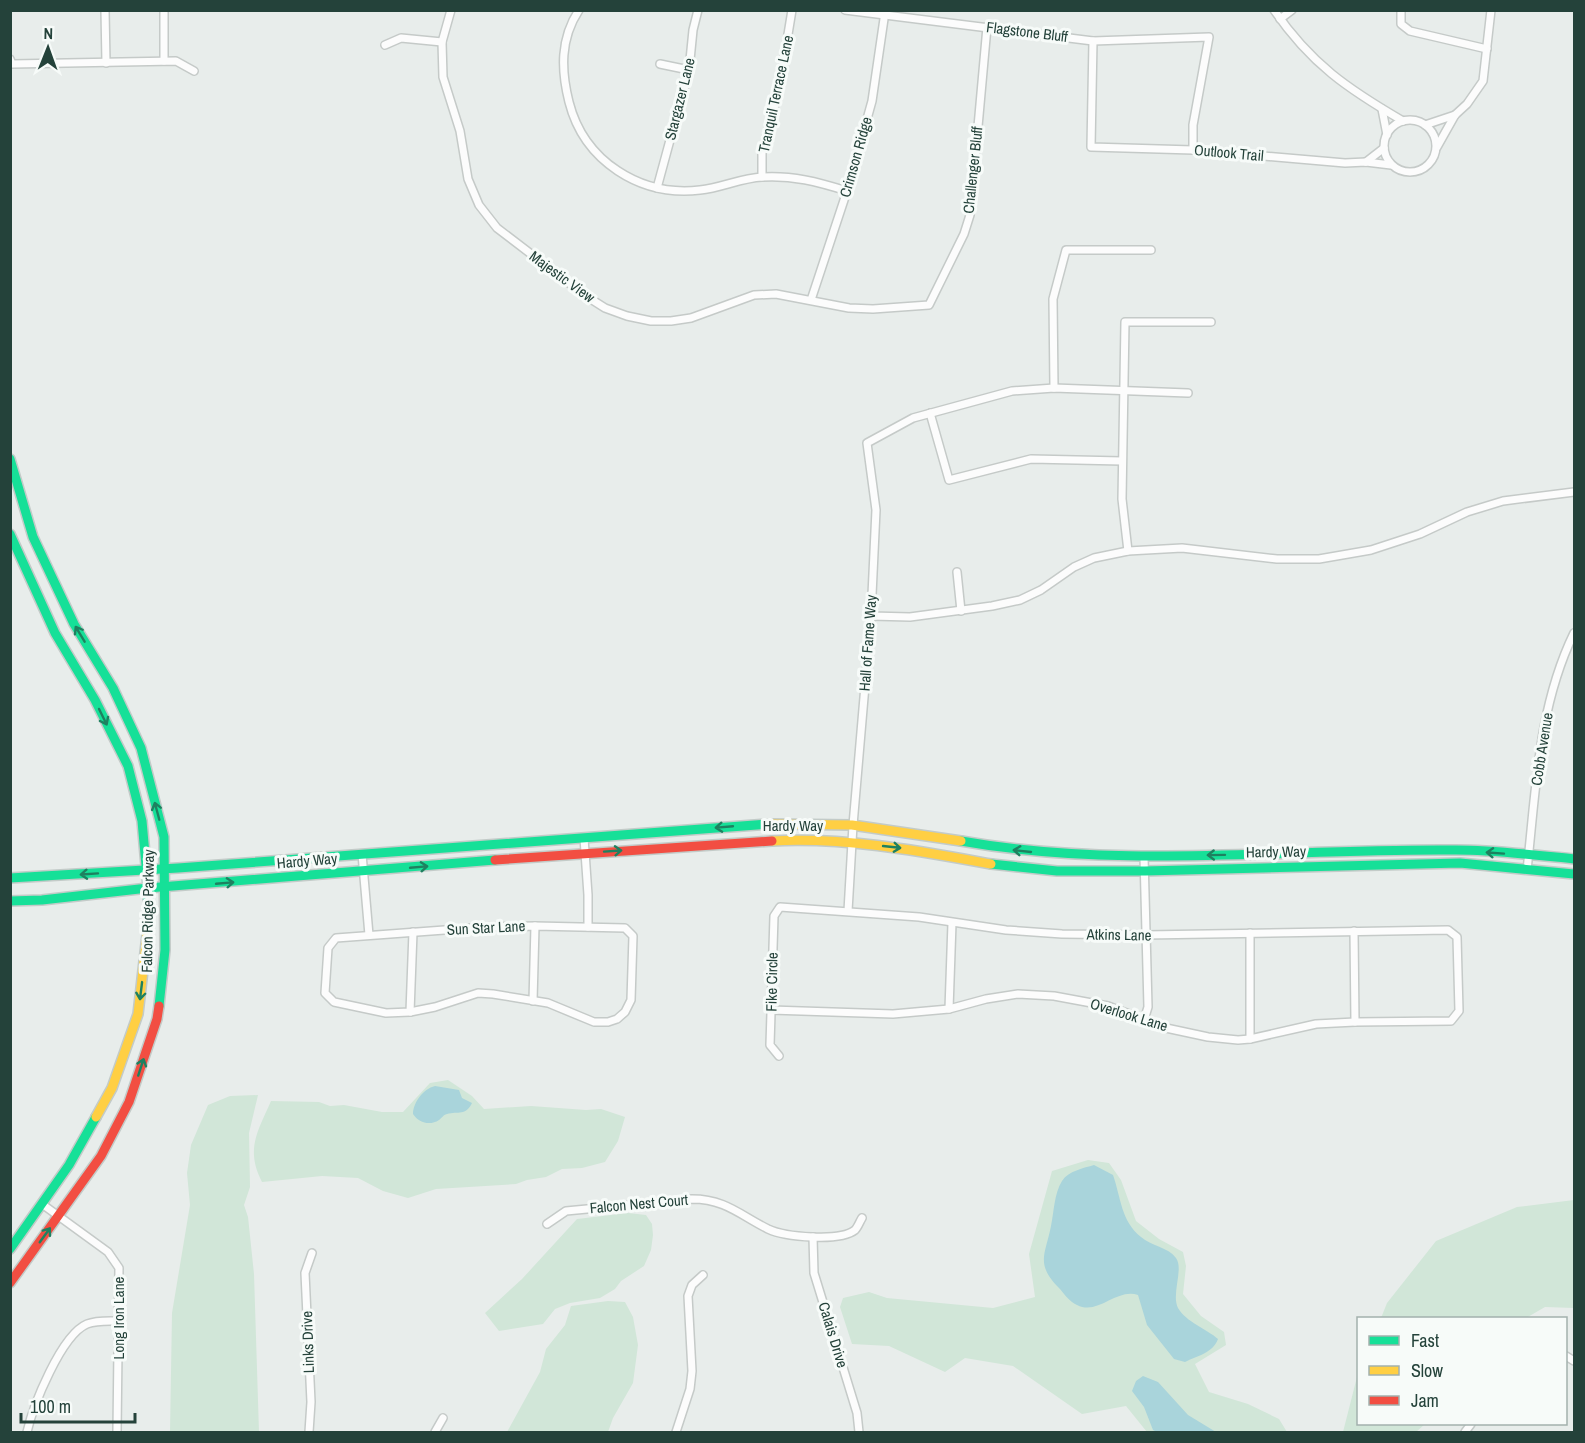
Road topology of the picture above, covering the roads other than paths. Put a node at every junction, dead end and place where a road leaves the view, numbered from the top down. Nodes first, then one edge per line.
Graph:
1 (105, 10) edge
2 (164, 10) edge
3 (451, 10) edge
4 (579, 10) edge
5 (698, 10) edge
6 (792, 10) edge
7 (845, 10) edge
8 (1274, 10) edge
9 (1292, 10) edge
10 (1401, 10) edge
11 (1491, 10) edge
12 (885, 12) edge
13 (1280, 19) junction
14 (987, 27) junction
15 (1093, 41) junction
16 (442, 42) junction
17 (385, 45) dead end
18 (1487, 49) junction
19 (164, 61) junction
20 (11, 62) edge
21 (106, 63) junction
22 (660, 64) dead end
23 (689, 70) junction
24 (194, 71) dead end
25 (1382, 109) junction
26 (1455, 116) junction
27 (1403, 121) junction
28 (1425, 125) junction
29 (1387, 135) junction
30 (1437, 147) junction
31 (1384, 148) junction
32 (1193, 150) junction
33 (1366, 162) junction
34 (1391, 165) junction
35 (762, 177) junction
36 (657, 188) junction
37 (847, 191) junction
38 (1151, 250) dead end
39 (811, 300) junction
40 (929, 305) joint
41 (1211, 322) dead end
42 (1054, 388) junction
43 (1124, 390) junction
44 (1188, 393) dead end
45 (930, 412) junction
46 (10, 459) edge
47 (1122, 461) junction
48 (1575, 492) edge
49 (10, 534) edge
50 (1128, 551) junction
51 (957, 572) dead end
52 (961, 611) junction
53 (871, 616) junction
54 (1575, 633) edge
55 (853, 825) junction
56 (584, 838) junction
57 (853, 843) junction
58 (585, 854) junction
59 (362, 855) junction
60 (1529, 855) junction
61 (1144, 857) junction
62 (1575, 859) edge
63 (166, 869) junction
64 (147, 870) junction
65 (1527, 870) junction
66 (364, 871) junction
67 (1145, 871) junction
68 (1575, 874) edge
69 (10, 878) edge
70 (166, 887) junction
71 (148, 888) junction
72 (10, 901) edge
73 (780, 907) joint
74 (848, 912) junction
75 (952, 923) junction
76 (535, 926) junction
77 (588, 927) junction
78 (1354, 931) junction
79 (413, 933) junction
80 (1250, 933) junction
81 (369, 935) junction
82 (1145, 935) junction
83 (533, 1001) junction
84 (949, 1009) junction
85 (771, 1010) junction
86 (410, 1012) junction
87 (1144, 1020) junction
88 (1451, 1021) joint
89 (1354, 1022) junction
90 (1250, 1039) junction
91 (779, 1056) dead end
92 (42, 1204) junction
93 (59, 1217) junction
94 (862, 1218) dead end
95 (547, 1224) dead end
96 (813, 1237) junction
97 (10, 1249) edge
98 (312, 1253) dead end
99 (703, 1275) dead end
100 (10, 1283) edge
101 (119, 1321) junction
102 (442, 1418) dead end
103 (27, 1432) edge
104 (117, 1432) edge
105 (309, 1432) edge
106 (435, 1432) edge
107 (676, 1432) edge
108 (859, 1432) edge

1 - 21 street
2 - 19 street
3 - 16 street, Majestic View
4 - 36 street
5 - 23 street, Stargazer Lane
6 - 35 street, Tranquil Terrace Lane
7 - 12 street, Flagstone Bluff
8 - 13 street
9 - 13 street
10 - 18 street
11 - 18 street
12 - 14 street, Flagstone Bluff
12 - 37 street, Crimson Ridge
13 - 25 street
14 - 15 street, Flagstone Bluff
14 - 40 street, Challenger Bluff
15 - 32 street, Outlook Trail
15 - 32 street, Flagstone Bluff
16 - 17 street
16 - 39 street, Majestic View
18 - 26 street
19 - 21 street
19 - 24 street
20 - 21 street
22 - 23 street
23 - 36 street, Stargazer Lane
25 - 27 street
25 - 29 street
26 - 28 street
26 - 30 street
27 - 28 street
27 - 29 street
28 - 30 street
29 - 31 street
30 - 34 street
31 - 33 street
31 - 34 street
32 - 33 street, Outlook Trail
33 - 34 street, Outlook Trail
35 - 36 street
35 - 37 street
37 - 39 street, Crimson Ridge
38 - 42 street
39 - 40 street, Majestic View
41 - 43 street
42 - 43 street
42 - 45 street
43 - 44 street
43 - 47 street
45 - 47 street
45 - 53 street, Hall of Fame Way
63 -> 46 main road, Falcon Ridge Parkway
47 - 50 street
48 - 50 street
49 -> 64 main road, Falcon Ridge Parkway
50 - 52 street
51 - 52 street
52 - 53 street
53 - 55 street, Hall of Fame Way
54 - 60 street, Cobb Avenue
55 -> 56 main road, Hardy Way
55 - 57 street, Hall of Fame Way
61 -> 55 main road, Hardy Way
56 - 58 street
56 - 59 main road, Hardy Way
58 -> 57 main road, Hardy Way
57 -> 67 main road, Hardy Way
57 - 74 street, Hall of Fame Way
66 -> 58 main road, Hardy Way
58 - 77 street
59 - 63 main road, Hardy Way
59 - 66 street
60 -> 61 main road, Hardy Way
60 - 62 main road, Hardy Way
60 - 65 street, Cobb Avenue
61 - 67 street
63 - 64 main road, Hardy Way
63 - 70 main road, Falcon Ridge Parkway
64 -> 69 main road, Hardy Way
64 - 71 main road, Falcon Ridge Parkway
65 - 67 main road, Hardy Way
65 - 68 main road, Hardy Way
70 -> 66 main road, Hardy Way
66 - 81 street
67 - 82 street
70 - 71 main road, Hardy Way
93 -> 70 main road, Falcon Ridge Parkway
71 - 72 main road, Hardy Way
71 -> 92 main road, Falcon Ridge Parkway
73 - 74 street, Atkins Lane
73 - 85 street, Fike Circle
74 - 75 street, Atkins Lane
75 - 82 street, Atkins Lane
75 - 84 street
76 - 77 street, Sun Star Lane
76 - 79 street, Sun Star Lane
76 - 83 street
77 - 83 street, Sun Star Lane
78 - 80 street, Atkins Lane
78 - 88 street, Atkins Lane
78 - 89 street
79 - 81 street, Sun Star Lane
79 - 86 street
80 - 82 street, Atkins Lane
80 - 90 street
81 - 86 street, Sun Star Lane
82 - 87 street
83 - 86 street
84 - 85 street, Overlook Lane
84 - 87 street, Overlook Lane
85 - 91 street, Fike Circle
87 - 90 street, Overlook Lane
88 - 89 street, Overlook Lane
89 - 90 street, Overlook Lane
92 - 93 street, Long Iron Lane
92 - 97 main road, Falcon Ridge Parkway
100 -> 93 main road, Falcon Ridge Parkway
93 - 101 street, Long Iron Lane
94 - 96 street, Falcon Nest Court
95 - 96 street, Falcon Nest Court
96 - 108 street, Calais Drive
98 - 105 street, Links Drive
99 - 107 street
101 - 103 street
101 - 104 street, Long Iron Lane
102 - 106 street

